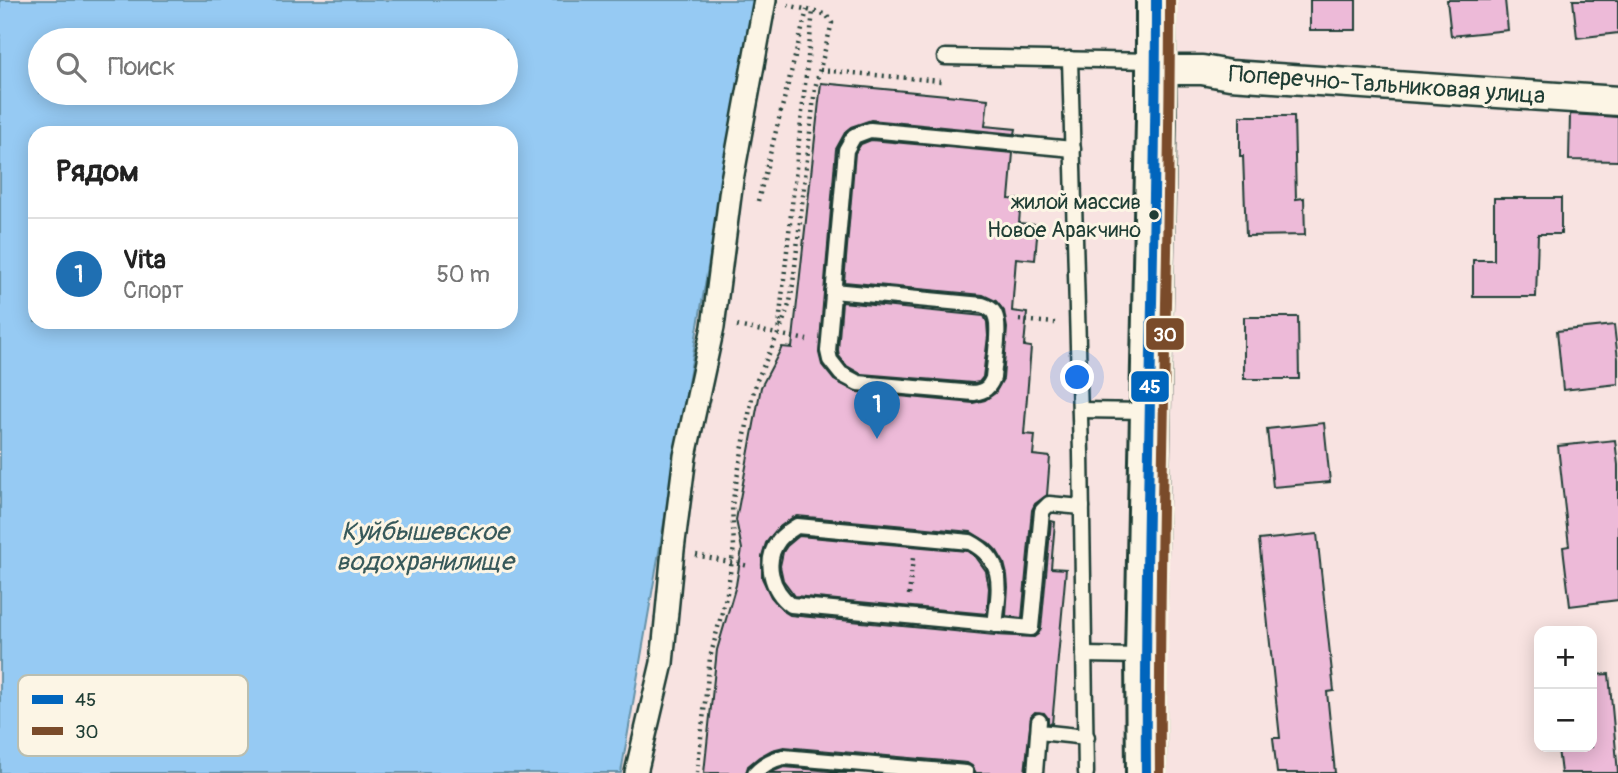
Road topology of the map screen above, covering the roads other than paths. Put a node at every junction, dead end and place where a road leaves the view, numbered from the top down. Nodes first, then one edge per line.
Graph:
1 (765, 0) edge
2 (1156, 0) edge
3 (951, 57) road end
4 (1070, 59) junction
5 (1155, 65) junction
6 (1618, 102) edge
7 (1073, 149) junction
8 (833, 291) junction
9 (1080, 410) junction
10 (1150, 411) junction
11 (1082, 507) junction
12 (995, 625) junction
13 (1084, 655) junction
14 (1145, 656) junction
15 (1087, 737) junction
16 (636, 773) edge
17 (755, 773) edge
18 (966, 773) edge
19 (1035, 773) edge
20 (1086, 773) edge
21 (1146, 773) edge

1 - 16 street
2 - 5 main road
3 - 4 lane
4 - 5 lane
4 - 7 lane
5 - 6 street, Поперечно-Тальниковая улица
5 - 10 main road
7 - 8 lane
7 - 9 lane
8 - 8 lane
9 - 10 lane
9 - 11 lane
10 - 14 main road
11 - 12 lane
11 - 13 lane
12 - 12 lane
13 - 14 lane
13 - 15 lane
14 - 21 main road
15 - 19 lane
15 - 20 lane
17 - 18 lane

